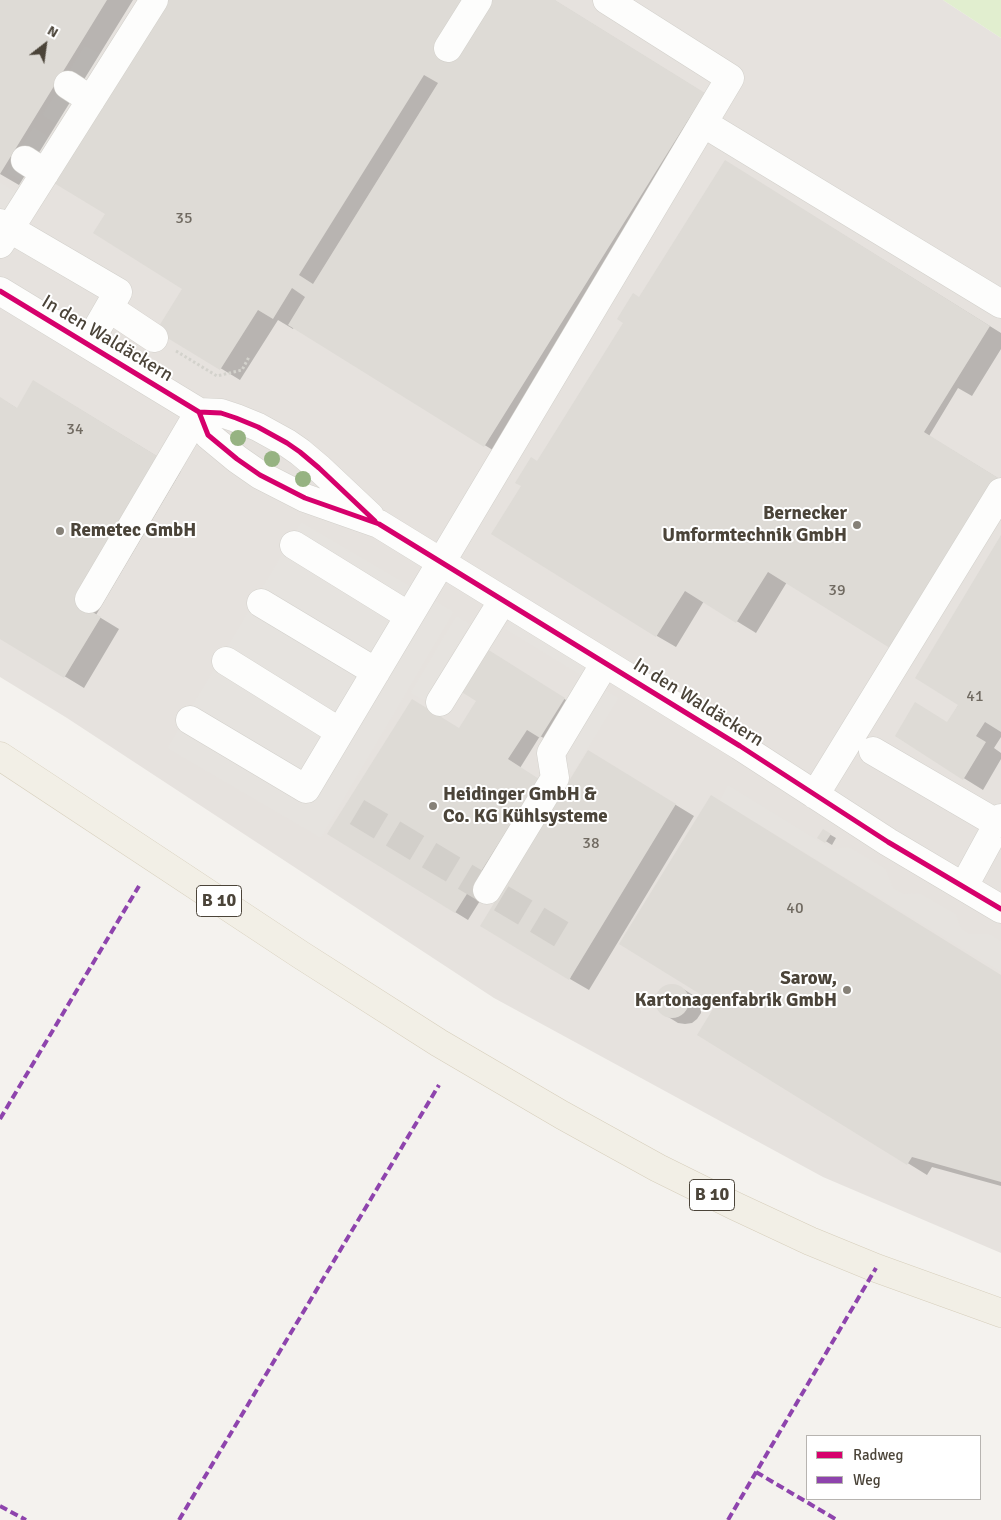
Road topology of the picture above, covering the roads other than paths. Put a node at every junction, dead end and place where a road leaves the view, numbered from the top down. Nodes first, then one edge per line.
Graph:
1 (154, 0) edge
2 (478, 0) edge
3 (607, 0) edge
4 (448, 48) dead end
5 (68, 85) dead end
6 (91, 100) junction
7 (702, 123) junction
8 (3, 232) edge
9 (0, 291) edge
10 (1001, 304) edge
11 (109, 308) junction
12 (154, 338) road end
13 (88, 344) junction
14 (199, 412) junction
15 (1001, 492) edge
16 (378, 524) junction
17 (294, 545) dead end
18 (441, 562) junction
19 (89, 599) dead end
20 (503, 600) junction
21 (261, 604) dead end
22 (409, 616) junction
23 (226, 660) dead end
24 (605, 663) junction
25 (376, 672) junction
26 (440, 702) dead end
27 (190, 720) dead end
28 (340, 732) junction
29 (872, 751) dead end
30 (0, 756) edge
31 (815, 795) junction
32 (999, 821) edge
33 (964, 886) junction
34 (487, 890) dead end
35 (1001, 909) edge
36 (1001, 1314) edge

1 - 6 street
2 - 4 street
3 - 7 street
5 - 6 street
6 - 8 street
7 - 10 street
7 - 18 street
8 - 11 street
9 - 13 street, In den Waldäckern
11 - 12 street
11 - 13 street
13 - 14 street, In den Waldäckern
14 - 16 street, In den Waldäckern
14 - 16 street, In den Waldäckern
14 - 19 street
15 - 31 street
16 - 18 street, In den Waldäckern
17 - 22 street
18 - 20 street, In den Waldäckern
18 - 22 street
20 - 24 street, In den Waldäckern
20 - 26 street
21 - 25 street
22 - 25 street
23 - 28 street
24 - 31 street, In den Waldäckern
24 - 34 street
25 - 28 street
27 - 28 street
29 - 32 street
30 - 36 main road, B 10
31 - 33 street, In den Waldäckern
32 - 33 street
33 - 35 street, In den Waldäckern

